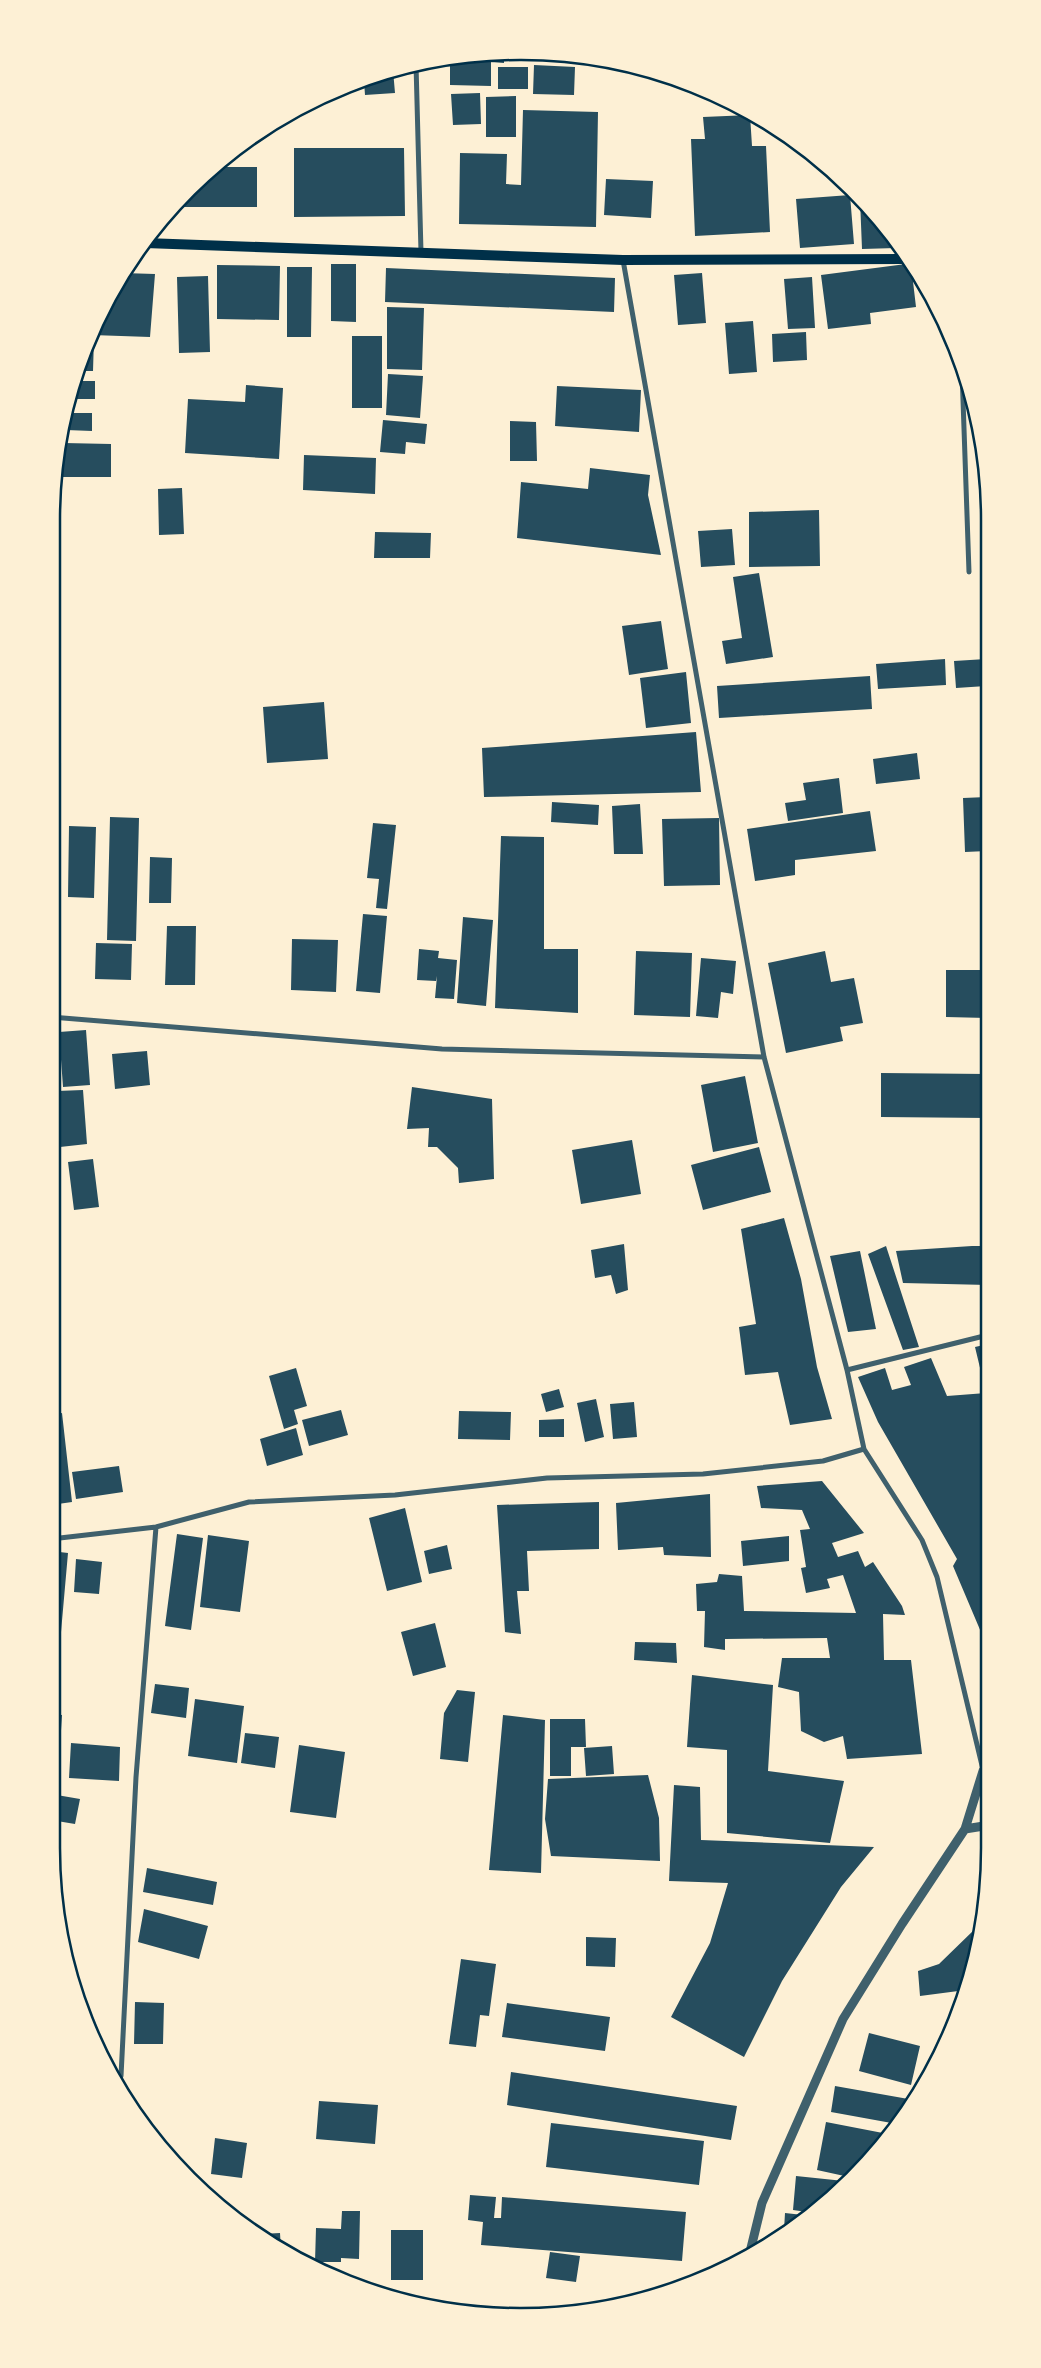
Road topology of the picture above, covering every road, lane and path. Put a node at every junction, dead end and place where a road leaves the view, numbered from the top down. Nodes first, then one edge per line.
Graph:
1 (416, 72) edge
2 (153, 243) edge
3 (421, 253) junction
4 (623, 260) junction
5 (900, 260) edge
6 (963, 393) edge
7 (969, 572) dead end
8 (60, 1018) edge
9 (764, 1057) junction
10 (981, 1337) edge
11 (847, 1370) junction
12 (864, 1449) junction
13 (156, 1527) junction
14 (60, 1539) edge
15 (981, 1763) edge
16 (981, 1777) edge
17 (981, 1826) edge
18 (965, 1829) junction
19 (121, 2076) dead end
20 (752, 2246) edge

1 - 3 street
2 - 3 main road
3 - 4 main road
4 - 5 main road
4 - 9 street
6 - 7 street
8 - 9 street
9 - 11 street
10 - 11 street
11 - 12 street
12 - 13 street
12 - 15 street
13 - 14 street
13 - 19 street
16 - 18 street
17 - 18 street
18 - 20 street

